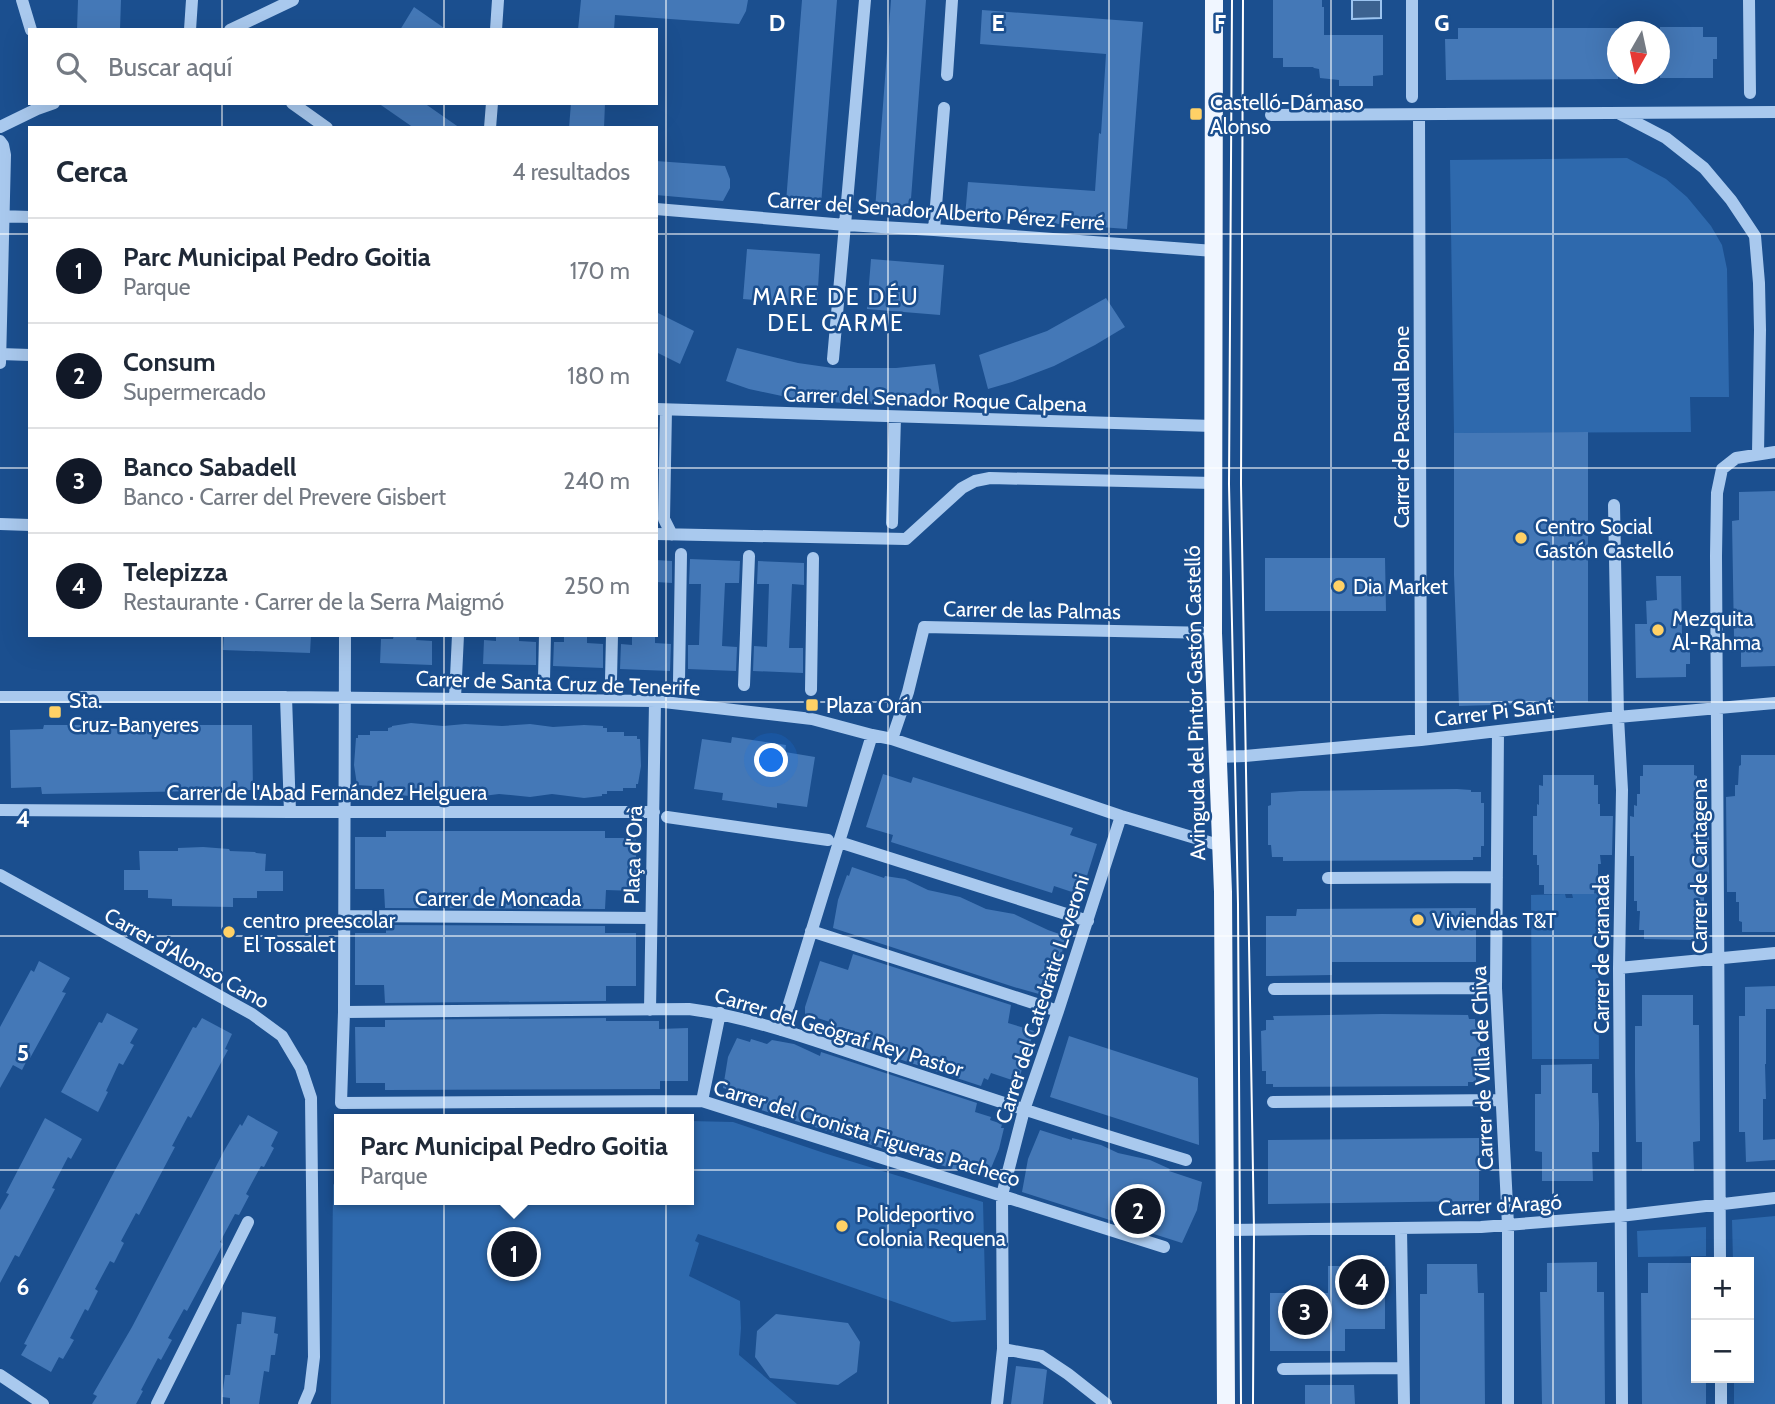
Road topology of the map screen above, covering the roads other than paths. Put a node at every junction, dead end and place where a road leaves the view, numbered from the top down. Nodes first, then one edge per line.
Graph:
1 (22, 0) edge
2 (192, 0) edge
3 (293, 0) edge
4 (498, 0) edge
5 (865, 0) edge
6 (951, 0) edge
7 (1214, 0) edge
8 (1412, 0) edge
9 (1749, 0) edge
10 (30, 28) edge
11 (190, 28) edge
12 (234, 28) edge
13 (496, 28) edge
14 (947, 75) dead end
15 (1750, 93) dead end
16 (1412, 97) dead end
17 (48, 105) edge
18 (295, 105) edge
19 (492, 105) edge
20 (944, 108) dead end
21 (1617, 112) junction
22 (1775, 113) edge
23 (1419, 114) junction
24 (1271, 115) dead end
25 (324, 126) edge
26 (490, 126) edge
27 (0, 127) edge
28 (0, 141) edge
29 (658, 209) edge
30 (2, 216) edge
31 (28, 217) edge
32 (846, 225) junction
33 (934, 230) junction
34 (1214, 251) junction
35 (0, 354) edge
36 (28, 355) edge
37 (833, 359) dead end
38 (0, 363) edge
39 (661, 409) edge
40 (895, 417) junction
41 (1213, 426) junction
42 (1775, 452) edge
43 (1758, 454) junction
44 (1213, 483) junction
45 (1614, 505) dead end
46 (891, 523) dead end
47 (0, 524) edge
48 (28, 525) edge
49 (658, 534) edge
50 (672, 535) junction
51 (681, 554) dead end
52 (749, 556) dead end
53 (813, 558) dead end
54 (1213, 633) junction
55 (345, 637) edge
56 (458, 637) edge
57 (545, 637) edge
58 (612, 637) edge
59 (544, 679) dead end
60 (611, 680) dead end
61 (679, 681) dead end
62 (744, 685) dead end
63 (811, 690) dead end
64 (0, 697) edge
65 (286, 697) junction
66 (344, 698) junction
67 (455, 698) junction
68 (655, 701) junction
69 (1775, 703) edge
70 (1718, 709) junction
71 (1618, 717) junction
72 (1498, 731) junction
73 (872, 735) junction
74 (891, 739) junction
75 (1421, 740) junction
76 (1218, 757) junction
77 (0, 810) edge
78 (345, 811) junction
79 (290, 812) junction
80 (660, 814) junction
81 (1121, 816) junction
82 (834, 841) junction
83 (1222, 846) junction
84 (0, 875) edge
85 (1328, 877) dead end
86 (1497, 877) junction
87 (344, 916) junction
88 (651, 918) junction
89 (1088, 921) junction
90 (811, 931) junction
91 (1775, 953) edge
92 (1718, 960) junction
93 (1619, 968) junction
94 (1496, 988) junction
95 (1274, 989) dead end
96 (650, 1010) junction
97 (1058, 1011) junction
98 (344, 1012) junction
99 (720, 1013) junction
100 (781, 1030) junction
101 (1501, 1100) junction
102 (702, 1101) junction
103 (1273, 1102) dead end
104 (1024, 1110) junction
105 (1186, 1160) dead end
106 (1002, 1195) junction
107 (1775, 1198) edge
108 (1720, 1205) junction
109 (1620, 1216) junction
110 (248, 1222) dead end
111 (1508, 1225) junction
112 (1401, 1229) junction
113 (1226, 1230) junction
114 (1164, 1247) dead end
115 (1720, 1257) edge
116 (1003, 1349) junction
117 (1403, 1368) junction
118 (1283, 1369) dead end
119 (0, 1374) edge
120 (1721, 1383) edge
121 (43, 1404) edge
122 (157, 1404) edge
123 (304, 1404) edge
124 (997, 1404) edge
125 (1105, 1404) edge
126 (1226, 1404) edge
127 (1404, 1404) edge
128 (1508, 1404) edge
129 (1622, 1404) edge
130 (1721, 1404) edge

1 - 10 street
2 - 11 street
3 - 12 street
4 - 13 street
5 - 32 street
6 - 14 street
7 - 34 main road, Avinguda del Pintor Gastón Castelló
8 - 16 street
9 - 15 street
17 - 27 street
18 - 25 street
19 - 26 street
20 - 33 street
21 - 22 street
21 - 23 street
21 - 43 street
23 - 24 street
23 - 75 street, Carrer de Pascual Bone
28 - 30 street
29 - 32 street, Carrer del Senador Alberto Pérez Ferré
30 - 31 street
30 - 35 street
32 - 33 street, Carrer del Senador Alberto Pérez Ferré
32 - 37 street
33 - 34 street, Carrer del Senador Alberto Pérez Ferré
34 - 41 main road, Avinguda del Pintor Gastón Castelló
35 - 36 street
35 - 38 street
39 - 40 street, Carrer del Senador Roque Calpena
39 - 50 street
40 - 41 street, Carrer del Senador Roque Calpena
40 - 46 street
41 - 44 main road, Avinguda del Pintor Gastón Castelló
42 - 43 street
43 - 70 street, Carrer de Cartagena
44 - 50 street
44 - 54 main road, Avinguda del Pintor Gastón Castelló
45 - 71 street, Carrer de Granada
47 - 48 street
49 - 50 street
51 - 61 street
52 - 62 street
53 - 63 street
54 - 74 street, Carrer de las Palmas
54 - 76 main road, Avinguda del Pintor Gastón Castelló
55 - 66 street
56 - 67 street
57 - 59 street
58 - 60 street
64 - 65 street, Carrer de Santa Cruz de Tenerife
65 - 66 street, Carrer de Santa Cruz de Tenerife
65 - 79 street
66 - 67 street, Carrer de Santa Cruz de Tenerife
66 - 78 street
67 - 68 street, Carrer de Santa Cruz de Tenerife
68 - 73 street, Carrer de Santa Cruz de Tenerife
68 - 80 street, Plaça d'Orà
69 - 70 street, Carrer Pi Sant
70 - 71 street, Carrer Pi Sant
70 - 92 street, Carrer de Cartagena
71 - 72 street, Carrer Pi Sant
71 - 93 street, Carrer de Granada
72 - 75 street, Carrer Pi Sant
72 - 86 street, Carrer de Villa de Chiva
73 - 74 street, Carrer de Santa Cruz de Tenerife
73 - 82 street
74 - 81 street, Carrer de Santa Cruz de Tenerife
75 - 76 street, Carrer Pi Sant
76 - 83 main road, Avinguda del Pintor Gastón Castelló
77 - 79 street, Carrer de l'Abad Fernández Helguera
78 - 79 street, Carrer de l'Abad Fernández Helguera
78 - 80 street, Carrer de l'Abad Fernández Helguera
78 - 87 street
80 - 82 street, Plaça d'Orà
80 - 88 street, Plaça d'Orà
81 - 83 street, Carrer de Santa Cruz de Tenerife
81 - 89 street, Carrer del Catedràtic Leveroni
82 - 89 street
82 - 90 street
83 - 113 main road, Avinguda del Pintor Gastón Castelló
84 - 123 street, Carrer d'Alonso Cano
85 - 86 street
86 - 94 street, Carrer de Villa de Chiva
87 - 88 street, Carrer de Moncada
87 - 98 street
88 - 96 street, Plaça d'Orà
89 - 97 street, Carrer del Catedràtic Leveroni
90 - 97 street
90 - 100 street
91 - 92 street
92 - 93 street
92 - 108 street, Carrer de Cartagena
93 - 109 street, Carrer de Granada
94 - 95 street
94 - 101 street, Carrer de Villa de Chiva
96 - 98 street, Carrer del Geògraf Rey Pastor
96 - 99 street, Carrer del Geògraf Rey Pastor
97 - 104 street, Carrer del Catedràtic Leveroni
98 - 102 street, Carrer del Cronista Figueras Pacheco
99 - 100 street, Carrer del Geògraf Rey Pastor
99 - 102 street
100 - 104 street, Carrer del Geògraf Rey Pastor
101 - 103 street
101 - 111 street, Carrer de Villa de Chiva
102 - 106 street, Carrer del Cronista Figueras Pacheco
104 - 105 street, Carrer del Geògraf Rey Pastor
104 - 106 street, Carrer del Catedràtic Leveroni
106 - 114 street, Carrer del Cronista Figueras Pacheco
106 - 116 street, Carrer del Catedràtic Leveroni
107 - 108 street, Carrer d'Aragó
108 - 109 street, Carrer d'Aragó
108 - 115 street, Carrer de Cartagena
109 - 111 street, Carrer d'Aragó
109 - 129 street, Carrer de Granada
110 - 122 street
111 - 112 street, Carrer d'Aragó
111 - 128 street, Carrer de Villa de Chiva
112 - 113 street, Carrer d'Aragó
112 - 117 street
113 - 126 main road, Avinguda del Pintor Gastón Castelló
116 - 124 street, Carrer del Catedràtic Leveroni
116 - 125 street
117 - 118 street
117 - 127 street
119 - 121 street
120 - 130 street

